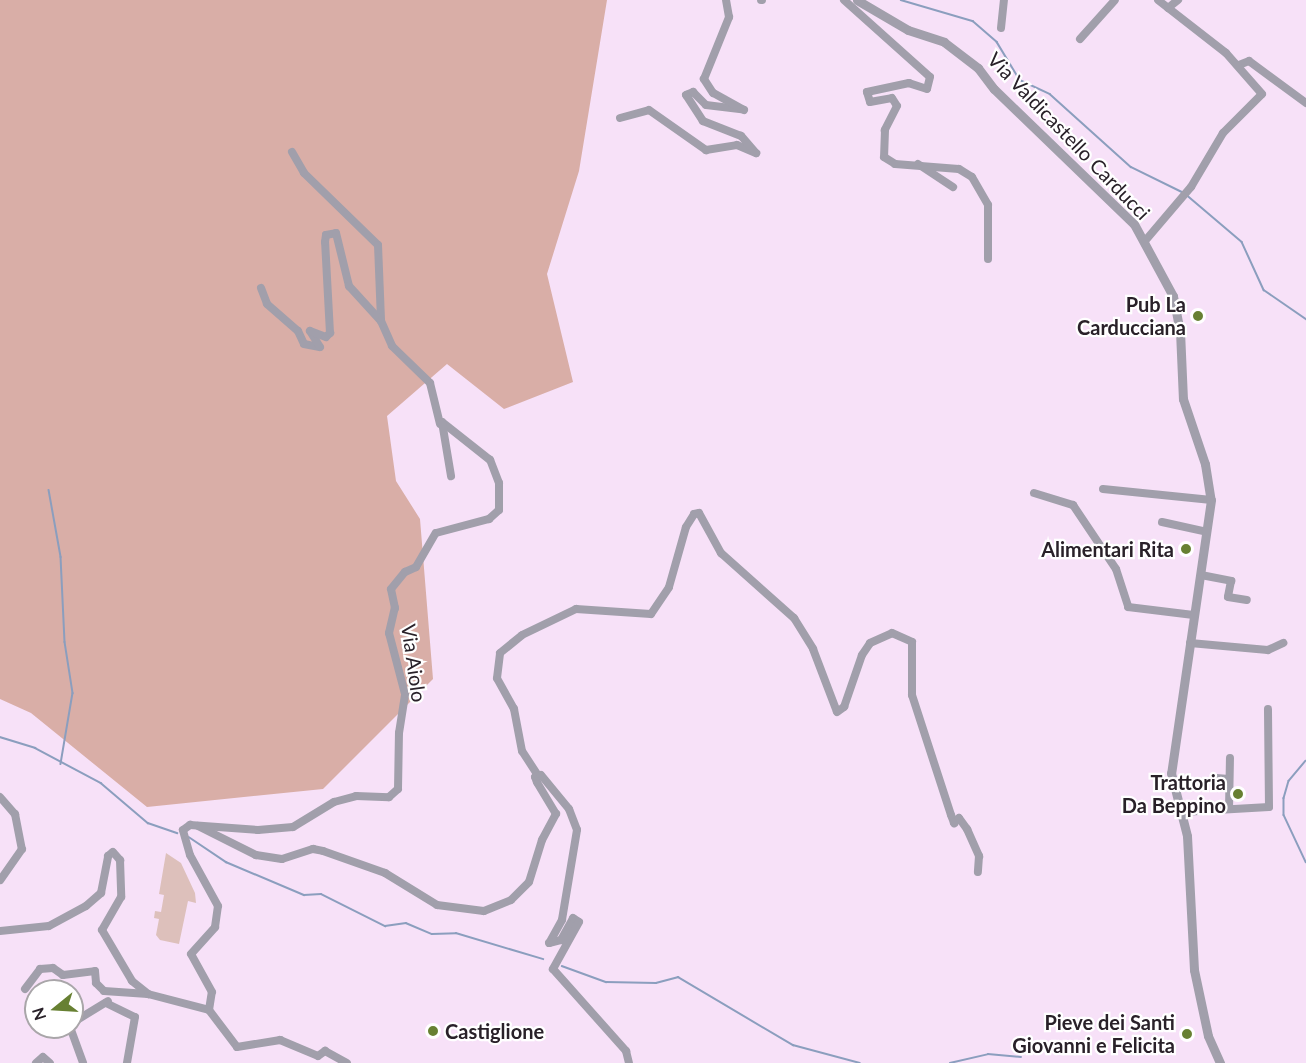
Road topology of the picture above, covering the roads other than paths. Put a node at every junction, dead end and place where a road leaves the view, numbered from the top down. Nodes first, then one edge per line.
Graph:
1 (726, 0) edge
2 (844, 0) edge
3 (857, 0) edge
4 (1004, 0) edge
5 (1115, 0) edge
6 (1158, 0) edge
7 (1178, 0) edge
8 (1168, 8) junction
9 (1001, 28) dead end
10 (1080, 39) dead end
11 (1239, 65) junction
12 (1306, 103) edge
13 (620, 118) dead end
14 (292, 152) dead end
15 (918, 164) junction
16 (953, 188) dead end
17 (1145, 241) junction
18 (988, 259) dead end
19 (261, 288) dead end
20 (381, 321) junction
21 (440, 424) junction
22 (451, 476) dead end
23 (1103, 489) dead end
24 (1034, 494) dead end
25 (1211, 500) junction
26 (1162, 522) dead end
27 (1207, 532) junction
28 (1201, 575) junction
29 (1247, 600) dead end
30 (1194, 615) junction
31 (1190, 643) junction
32 (1283, 643) dead end
33 (1268, 709) dead end
34 (1230, 758) dead end
35 (537, 774) junction
36 (1216, 778) dead end
37 (1229, 779) junction
38 (0, 796) edge
39 (1229, 809) junction
40 (1182, 812) junction
41 (196, 825) junction
42 (978, 872) dead end
43 (0, 880) edge
44 (0, 932) edge
45 (29, 979) edge
46 (119, 994) junction
47 (148, 994) junction
48 (106, 1003) junction
49 (209, 1010) junction
50 (84, 1017) edge
51 (75, 1039) edge
52 (40, 1060) edge
53 (50, 1063) edge
54 (83, 1063) edge
55 (127, 1063) edge
56 (346, 1063) edge
57 (629, 1063) edge
58 (1220, 1063) edge

1 - 13 street
2 - 15 street
3 - 17 street, Via Valdicastello Carducci
4 - 9 street
5 - 10 street
6 - 8 street
7 - 8 street
8 - 11 street
11 - 12 street
11 - 17 street
14 - 20 street
15 - 16 street
15 - 18 street
17 - 25 street, Via Valdicastello Carducci
19 - 20 street
20 - 21 street
21 - 22 street
21 - 41 street, Via Aiolo
23 - 25 street
24 - 30 street
25 - 27 street, Via Valdicastello Carducci
26 - 27 street
27 - 28 street, Via Valdicastello Carducci
28 - 29 street
28 - 30 street, Via Valdicastello Carducci
30 - 31 street, Via Valdicastello Carducci
31 - 32 street
31 - 40 street, Via Valdicastello Carducci
33 - 39 street
34 - 37 street
35 - 41 street
35 - 42 street
35 - 57 street
36 - 37 street
37 - 39 street
38 - 43 street
39 - 40 street
40 - 58 street, Via Valdicastello Carducci
41 - 49 street
44 - 47 street
45 - 46 street
46 - 47 street
46 - 48 street
47 - 49 street
48 - 50 street
48 - 55 street
49 - 56 street
51 - 54 street
52 - 53 street

